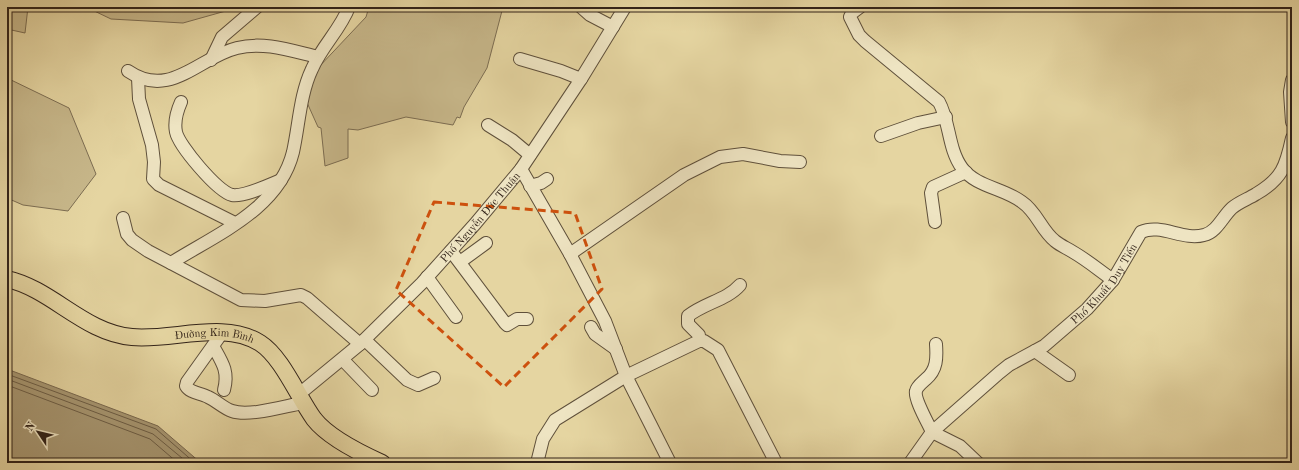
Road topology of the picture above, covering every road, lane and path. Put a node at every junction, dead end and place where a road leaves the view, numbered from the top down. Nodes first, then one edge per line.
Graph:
1 (257, 7) edge
2 (349, 7) edge
3 (581, 7) edge
4 (625, 7) edge
5 (860, 7) edge
6 (613, 27) junction
7 (318, 57) junction
8 (211, 60) junction
9 (520, 60) dead end
10 (581, 79) junction
11 (1292, 80) edge
12 (181, 102) dead end
13 (946, 117) junction
14 (1292, 122) edge
15 (488, 125) dead end
16 (881, 136) dead end
17 (1292, 138) edge
18 (530, 155) junction
19 (800, 162) dead end
20 (521, 169) junction
21 (1288, 170) edge
22 (966, 172) junction
23 (547, 178) dead end
24 (281, 180) junction
25 (530, 186) junction
26 (123, 218) dead end
27 (935, 222) dead end
28 (235, 223) junction
29 (486, 243) dead end
30 (451, 251) junction
31 (570, 254) junction
32 (460, 262) junction
33 (171, 263) junction
34 (427, 277) junction
35 (7, 279) edge
36 (1113, 280) junction
37 (740, 285) dead end
38 (456, 317) dead end
39 (527, 319) dead end
40 (591, 327) dead end
41 (217, 339) junction
42 (699, 341) junction
43 (362, 342) junction
44 (936, 344) dead end
45 (616, 349) junction
46 (1035, 351) junction
47 (343, 360) junction
48 (1069, 375) dead end
49 (626, 376) junction
50 (434, 378) dead end
51 (224, 390) dead end
52 (372, 390) dead end
53 (300, 399) junction
54 (932, 432) junction
55 (382, 463) edge
56 (537, 463) edge
57 (670, 463) edge
58 (776, 463) edge
59 (910, 463) edge
60 (978, 463) edge

1 - 8 street
2 - 7 street
3 - 6 street
4 - 6 street, Phố Nguyễn Đức Thuận
5 - 13 street
6 - 10 street, Phố Nguyễn Đức Thuận
7 - 8 street
7 - 24 street
8 - 28 street
9 - 10 street
10 - 18 street, Phố Nguyễn Đức Thuận
11 - 14 street
12 - 24 street
13 - 16 street
13 - 22 street
15 - 18 street
17 - 21 street, Phố Khuất Duy Tiến
18 - 20 street, Phố Nguyễn Đức Thuận
19 - 31 street
20 - 25 street
20 - 30 street, Phố Nguyễn Đức Thuận
21 - 36 street, Phố Khuất Duy Tiến
22 - 27 street
22 - 36 street
23 - 25 street
24 - 28 street
25 - 31 street
26 - 33 street
28 - 33 street
29 - 32 street
30 - 32 street
30 - 34 street, Phố Nguyễn Đức Thuận
31 - 45 street
32 - 39 street
33 - 43 street
34 - 38 street
34 - 43 street, Phố Nguyễn Đức Thuận
35 - 41 main road, Đường Kim Bình
36 - 46 street, Phố Khuất Duy Tiến
37 - 42 street
40 - 45 street
41 - 51 street
41 - 53 main road, Đường Kim Bình
41 - 53 street
42 - 49 street
42 - 58 street
43 - 47 street, Phố Nguyễn Đức Thuận
43 - 50 street
44 - 54 street
45 - 49 street
46 - 48 street
46 - 54 street, Phố Khuất Duy Tiến
47 - 52 street
47 - 53 street, Phố Nguyễn Đức Thuận
49 - 56 street
49 - 57 street
53 - 55 main road, Đường Kim Bình
54 - 59 street, Phố Khuất Duy Tiến
54 - 60 street

